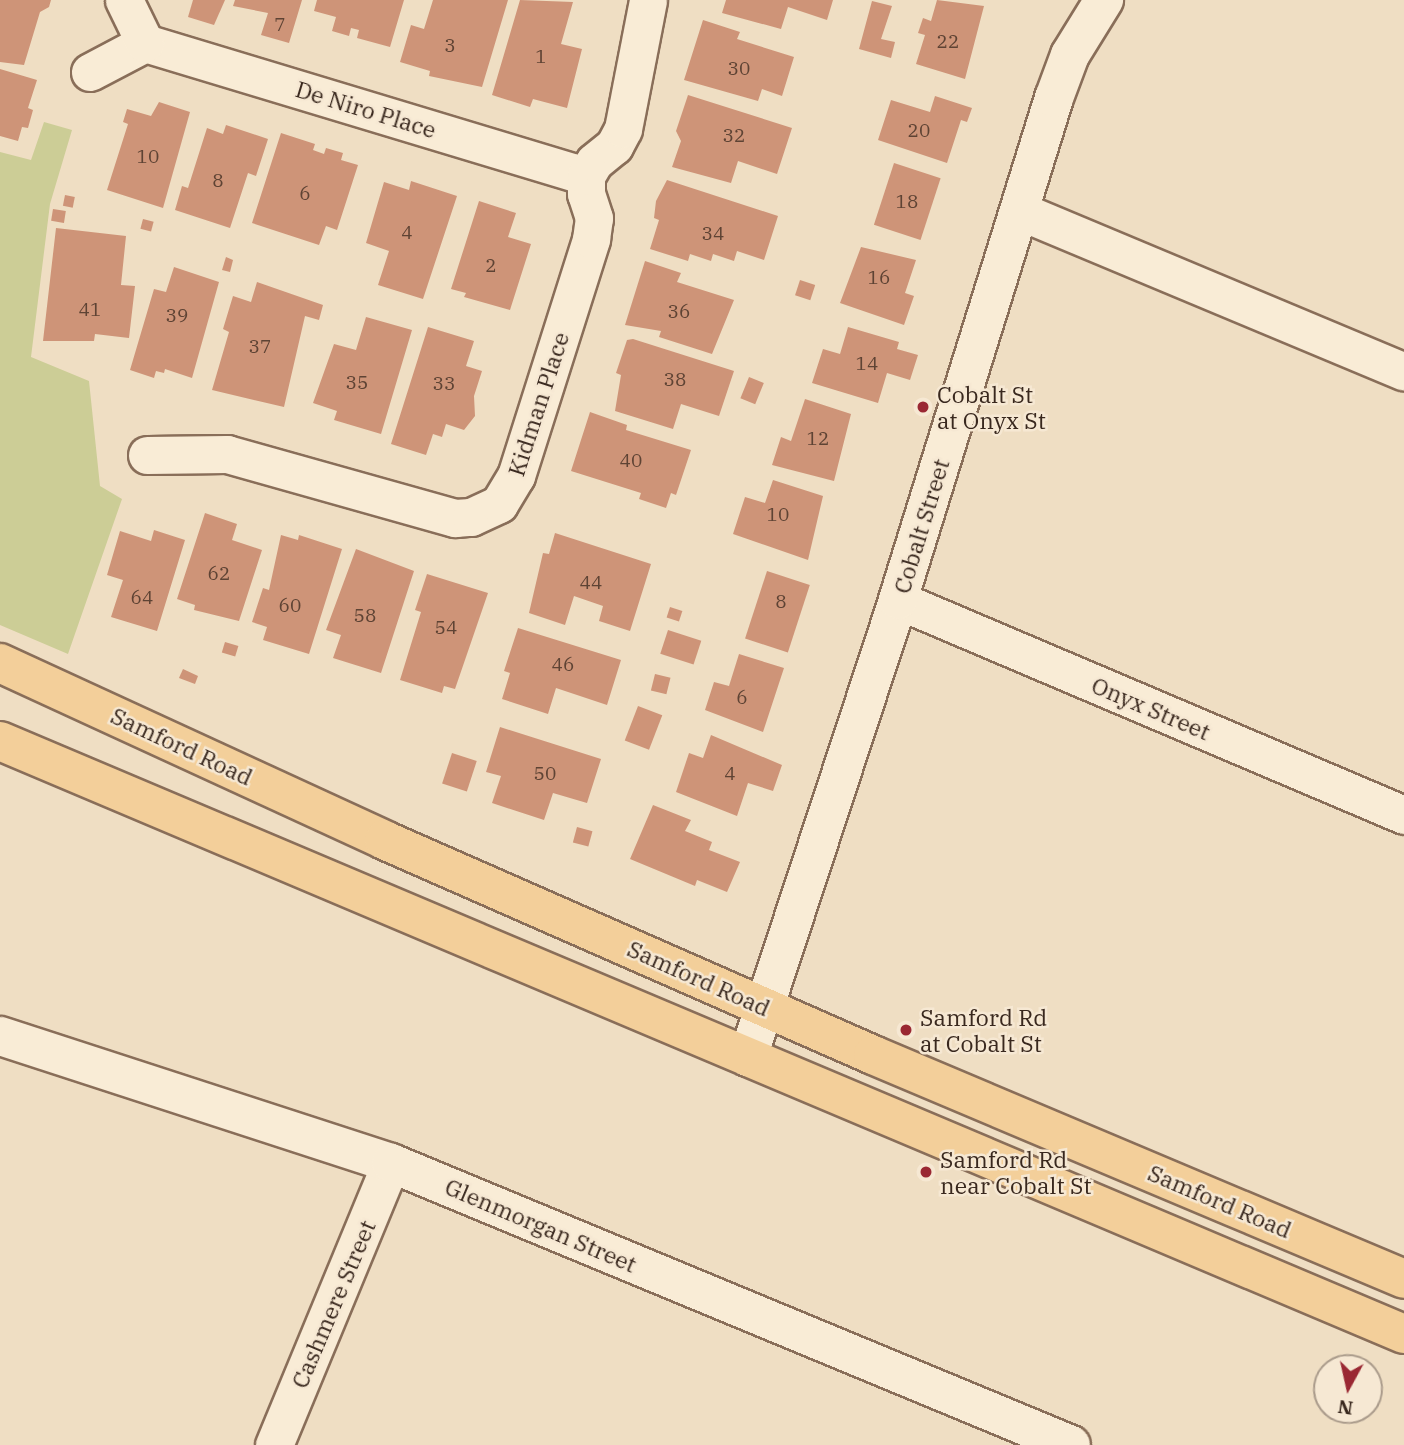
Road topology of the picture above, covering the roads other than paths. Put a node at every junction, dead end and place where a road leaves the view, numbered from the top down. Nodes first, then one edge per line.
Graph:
1 (124, 0) edge
2 (648, 0) edge
3 (1104, 0) edge
4 (145, 43) junction
5 (90, 72) dead end
6 (586, 176) junction
7 (1020, 211) junction
8 (1404, 372) edge
9 (147, 455) dead end
10 (898, 600) junction
11 (0, 663) edge
12 (0, 741) edge
13 (1404, 815) edge
14 (765, 1007) junction
15 (0, 1036) edge
16 (748, 1057) junction
17 (391, 1163) junction
18 (1404, 1279) edge
19 (1404, 1334) edge
20 (274, 1445) edge
21 (1071, 1445) edge

1 - 4 street
2 - 6 street
3 - 7 street, Cobalt Street
4 - 5 street
4 - 6 street, De Niro Place
6 - 9 street, Kidman Place
7 - 8 street
7 - 10 street, Cobalt Street
10 - 13 street, Onyx Street
10 - 14 street, Cobalt Street
11 - 14 main road, Samford Road
12 - 16 main road
14 - 16 street, Cobalt Street
14 - 18 main road, Samford Road
15 - 17 street, Glenmorgan Street
16 - 19 main road
17 - 20 street, Cashmere Street
17 - 21 street, Glenmorgan Street

